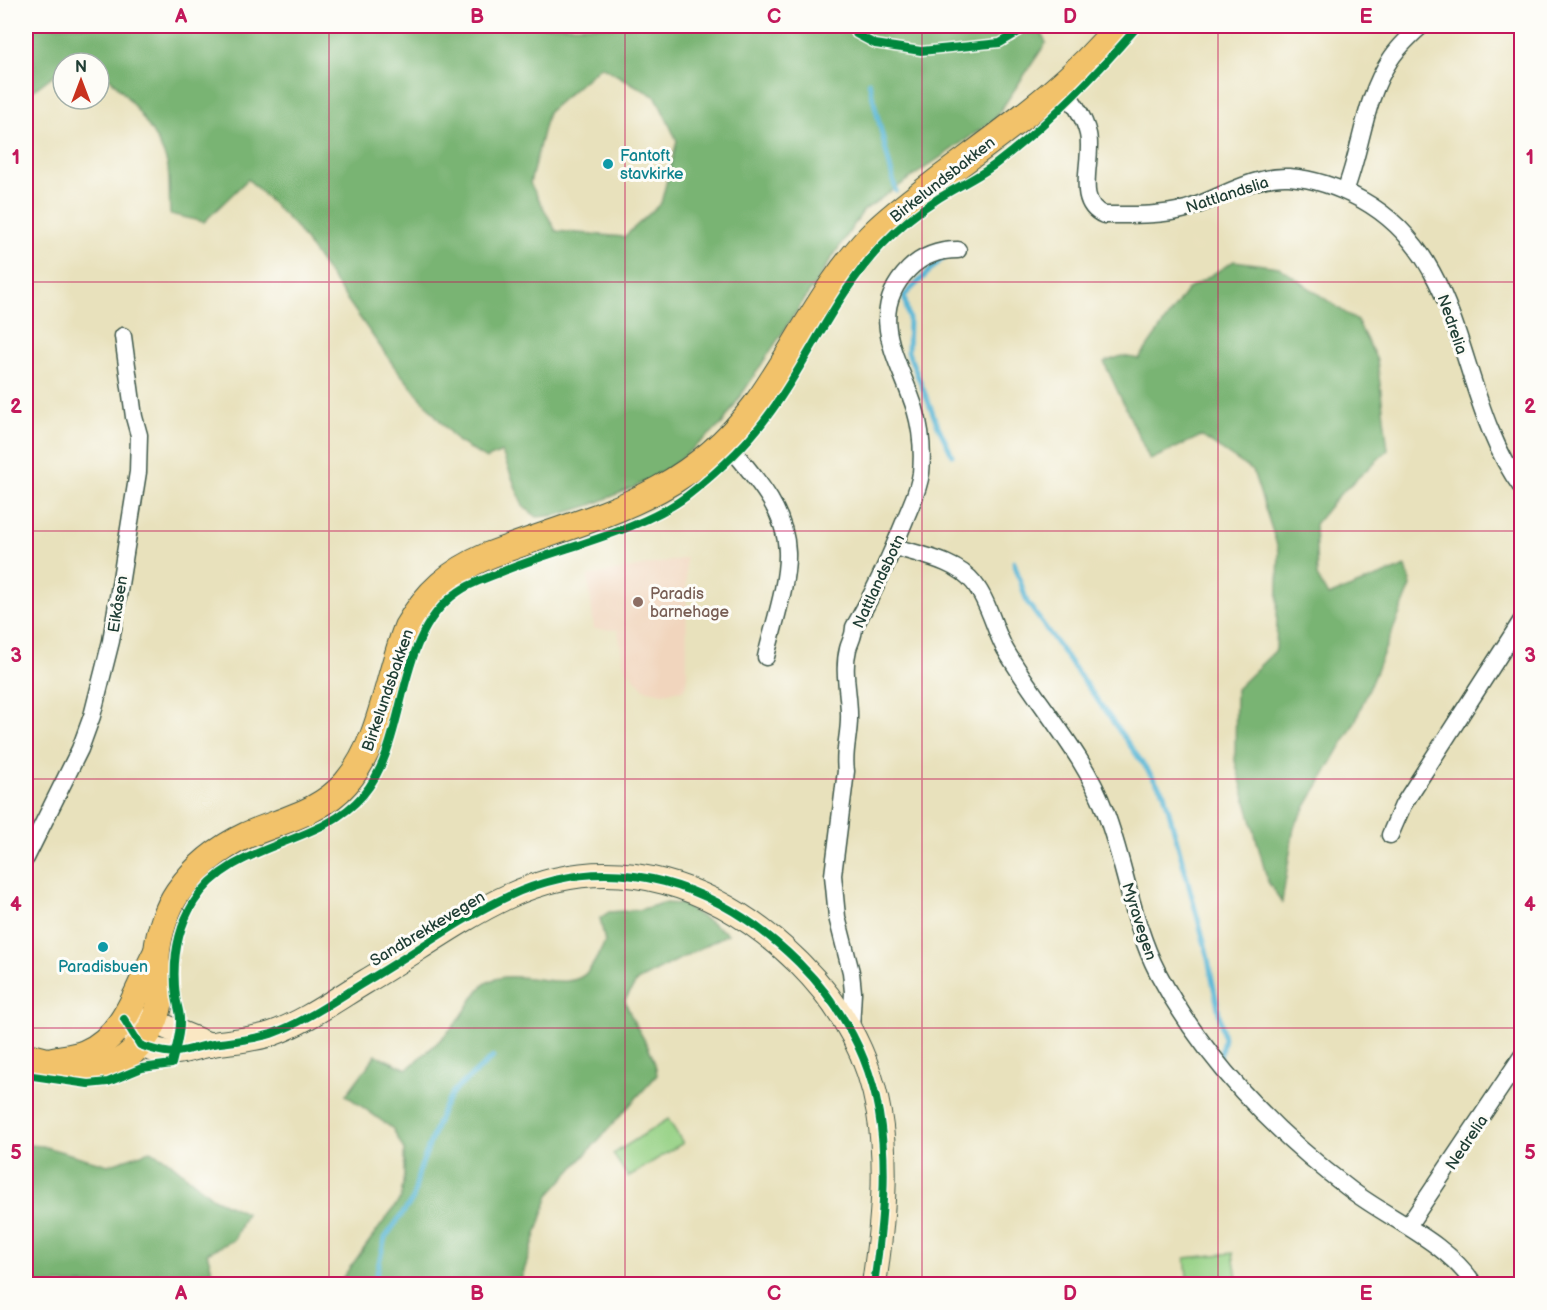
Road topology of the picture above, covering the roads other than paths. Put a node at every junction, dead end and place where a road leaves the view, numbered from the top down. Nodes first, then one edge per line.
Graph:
1 (1118, 26) edge
2 (1421, 26) edge
3 (1061, 85) junction
4 (1345, 190) junction
5 (958, 250) dead end
6 (123, 336) dead end
7 (725, 441) junction
8 (1521, 488) edge
9 (895, 547) junction
10 (1521, 620) edge
11 (766, 657) dead end
12 (1390, 836) dead end
13 (26, 858) edge
14 (156, 953) junction
15 (124, 1019) junction
16 (154, 1022) junction
17 (851, 1029) junction
18 (140, 1045) junction
19 (210, 1045) junction
20 (26, 1056) edge
21 (1521, 1056) edge
22 (51, 1060) junction
23 (1408, 1226) junction
24 (874, 1284) edge
25 (1473, 1284) edge

1 - 3 main road, Birkelundsbakken
2 - 4 street
3 - 4 street, Nattlandslia
3 - 7 main road, Birkelundsbakken
4 - 8 street, Nedrelia
5 - 9 street, Nattlandsbotn
6 - 13 street, Eikåsen
7 - 11 street
7 - 14 main road, Birkelundsbakken
9 - 17 street, Nattlandsbotn
9 - 23 street, Myravegen
10 - 12 street
14 - 15 main road
14 - 16 main road
15 - 16 street
15 - 18 street
15 - 22 main road
16 - 18 main road
16 - 19 street
17 - 19 street, Sandbrekkevegen
17 - 24 street, Sandbrekkevegen
18 - 19 street, Sandbrekkevegen
18 - 22 main road
20 - 22 main road
21 - 23 street, Nedrelia
23 - 25 street, Myravegen

